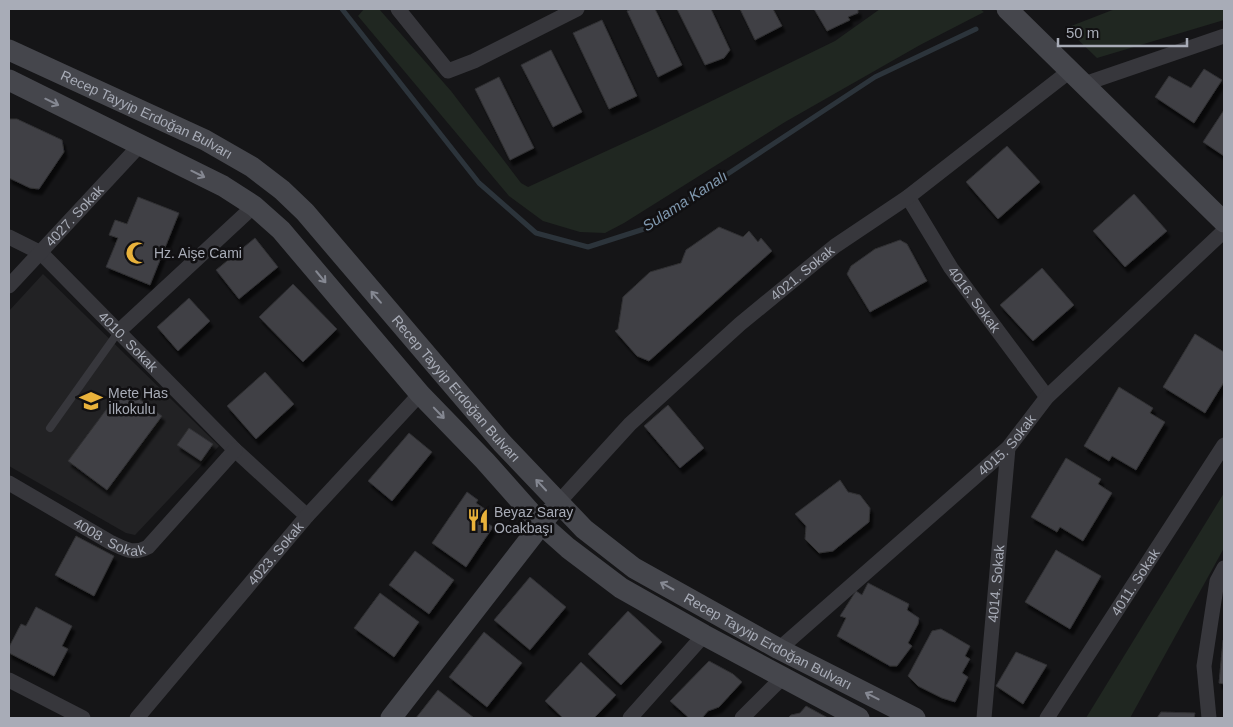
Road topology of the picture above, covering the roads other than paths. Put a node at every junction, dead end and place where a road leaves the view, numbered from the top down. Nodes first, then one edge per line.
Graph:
1 (398, 9) edge
2 (578, 9) edge
3 (1007, 9) edge
4 (1224, 36) edge
5 (11, 50) edge
6 (1077, 77) junction
7 (9, 80) edge
8 (140, 145) junction
9 (908, 197) junction
10 (254, 206) junction
11 (1224, 222) edge
12 (1224, 232) edge
13 (9, 237) edge
14 (41, 253) junction
15 (9, 286) edge
16 (119, 332) junction
17 (420, 394) junction
18 (1047, 397) junction
19 (50, 428) dead end
20 (1224, 444) edge
21 (1008, 448) junction
22 (235, 450) junction
23 (9, 483) edge
24 (558, 503) junction
25 (307, 516) junction
26 (541, 524) junction
27 (1224, 568) edge
28 (704, 635) junction
29 (779, 648) junction
30 (782, 678) junction
31 (9, 680) edge
32 (83, 718) edge
33 (137, 718) edge
34 (391, 718) edge
35 (630, 718) edge
36 (742, 718) edge
37 (859, 718) edge
38 (915, 718) edge
39 (984, 718) edge
40 (1047, 718) edge
41 (1209, 718) edge

1 - 2 street
3 - 6 main road
4 - 6 street, 4021. Sokak
24 -> 5 main road, Recep Tayyip Erdoğan Bulvarı
6 - 9 street, 4021. Sokak
6 - 11 main road
7 -> 8 main road, Recep Tayyip Erdoğan Bulvarı
8 -> 10 main road, Recep Tayyip Erdoğan Bulvarı
8 - 14 street, 4027. Sokak
9 - 18 street, 4016. Sokak
9 - 24 street, 4021. Sokak
10 - 16 street
10 -> 17 main road, Recep Tayyip Erdoğan Bulvarı
12 - 18 street, 4015. Sokak
13 - 14 street, 4010. Sokak
14 - 15 street, 4027. Sokak
14 - 16 street, 4010. Sokak
16 - 19 lane
16 - 22 street, 4010. Sokak
17 - 25 street, 4023. Sokak
17 -> 26 main road, Recep Tayyip Erdoğan Bulvarı
18 - 21 street, 4015. Sokak
20 - 40 street, 4011. Sokak
21 - 29 street, 4015. Sokak
21 - 39 street, 4014. Sokak
22 - 23 street, 4008. Sokak
22 - 25 street, 4010. Sokak
24 - 26 main road
29 -> 24 main road, Recep Tayyip Erdoğan Bulvarı
25 - 33 street, 4023. Sokak
26 - 28 main road, Recep Tayyip Erdoğan Bulvarı
26 - 34 main road
27 - 41 street
28 - 30 main road, Recep Tayyip Erdoğan Bulvarı
28 - 35 street
38 -> 29 main road, Recep Tayyip Erdoğan Bulvarı
30 - 36 street
30 - 37 main road, Recep Tayyip Erdoğan Bulvarı
31 - 32 street

